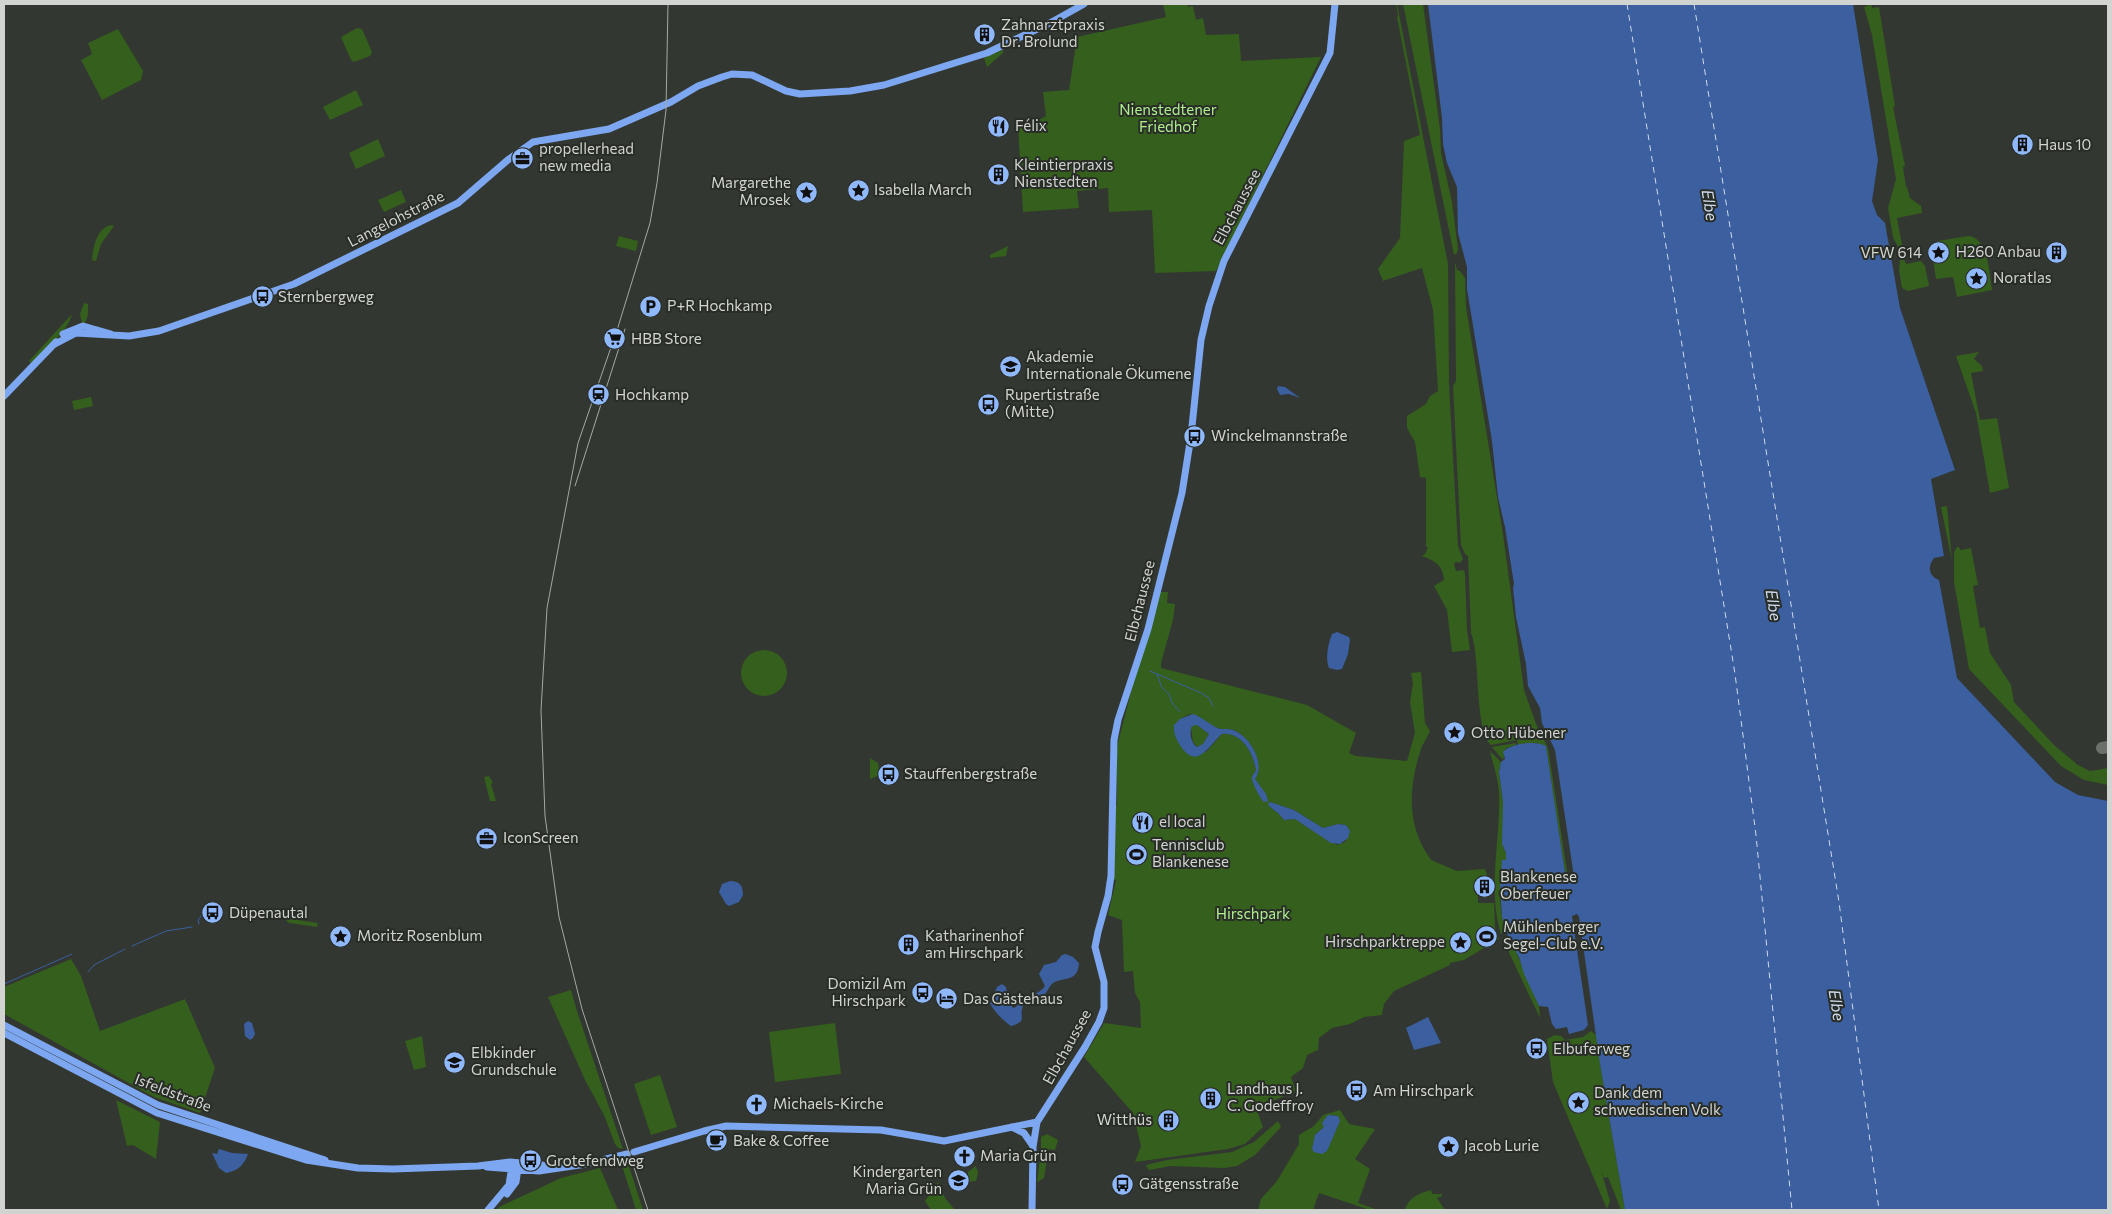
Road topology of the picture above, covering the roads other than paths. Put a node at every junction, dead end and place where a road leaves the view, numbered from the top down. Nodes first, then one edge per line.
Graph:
1 (1084, 4) edge
2 (1335, 4) edge
3 (4, 396) edge
4 (4, 1025) edge
5 (4, 1033) edge
6 (1037, 1122) junction
7 (1011, 1126) junction
8 (1033, 1146) junction
9 (634, 1152) dead end
10 (627, 1154) dead end
11 (342, 1166) junction
12 (514, 1168) junction
13 (488, 1210) edge
14 (1032, 1210) edge

1 - 3 main road, Langelohstraße
2 - 6 main road, Elbchaussee
4 - 11 main road, Isfeldstraße
5 - 11 main road, Isfeldstraße
6 - 7 main road
6 - 8 main road, Elbchaussee
7 - 8 main road
7 - 9 main road
8 - 14 main road, Elbchaussee
10 - 12 main road, Isfeldstraße
11 - 12 main road, Isfeldstraße
12 - 13 main road

